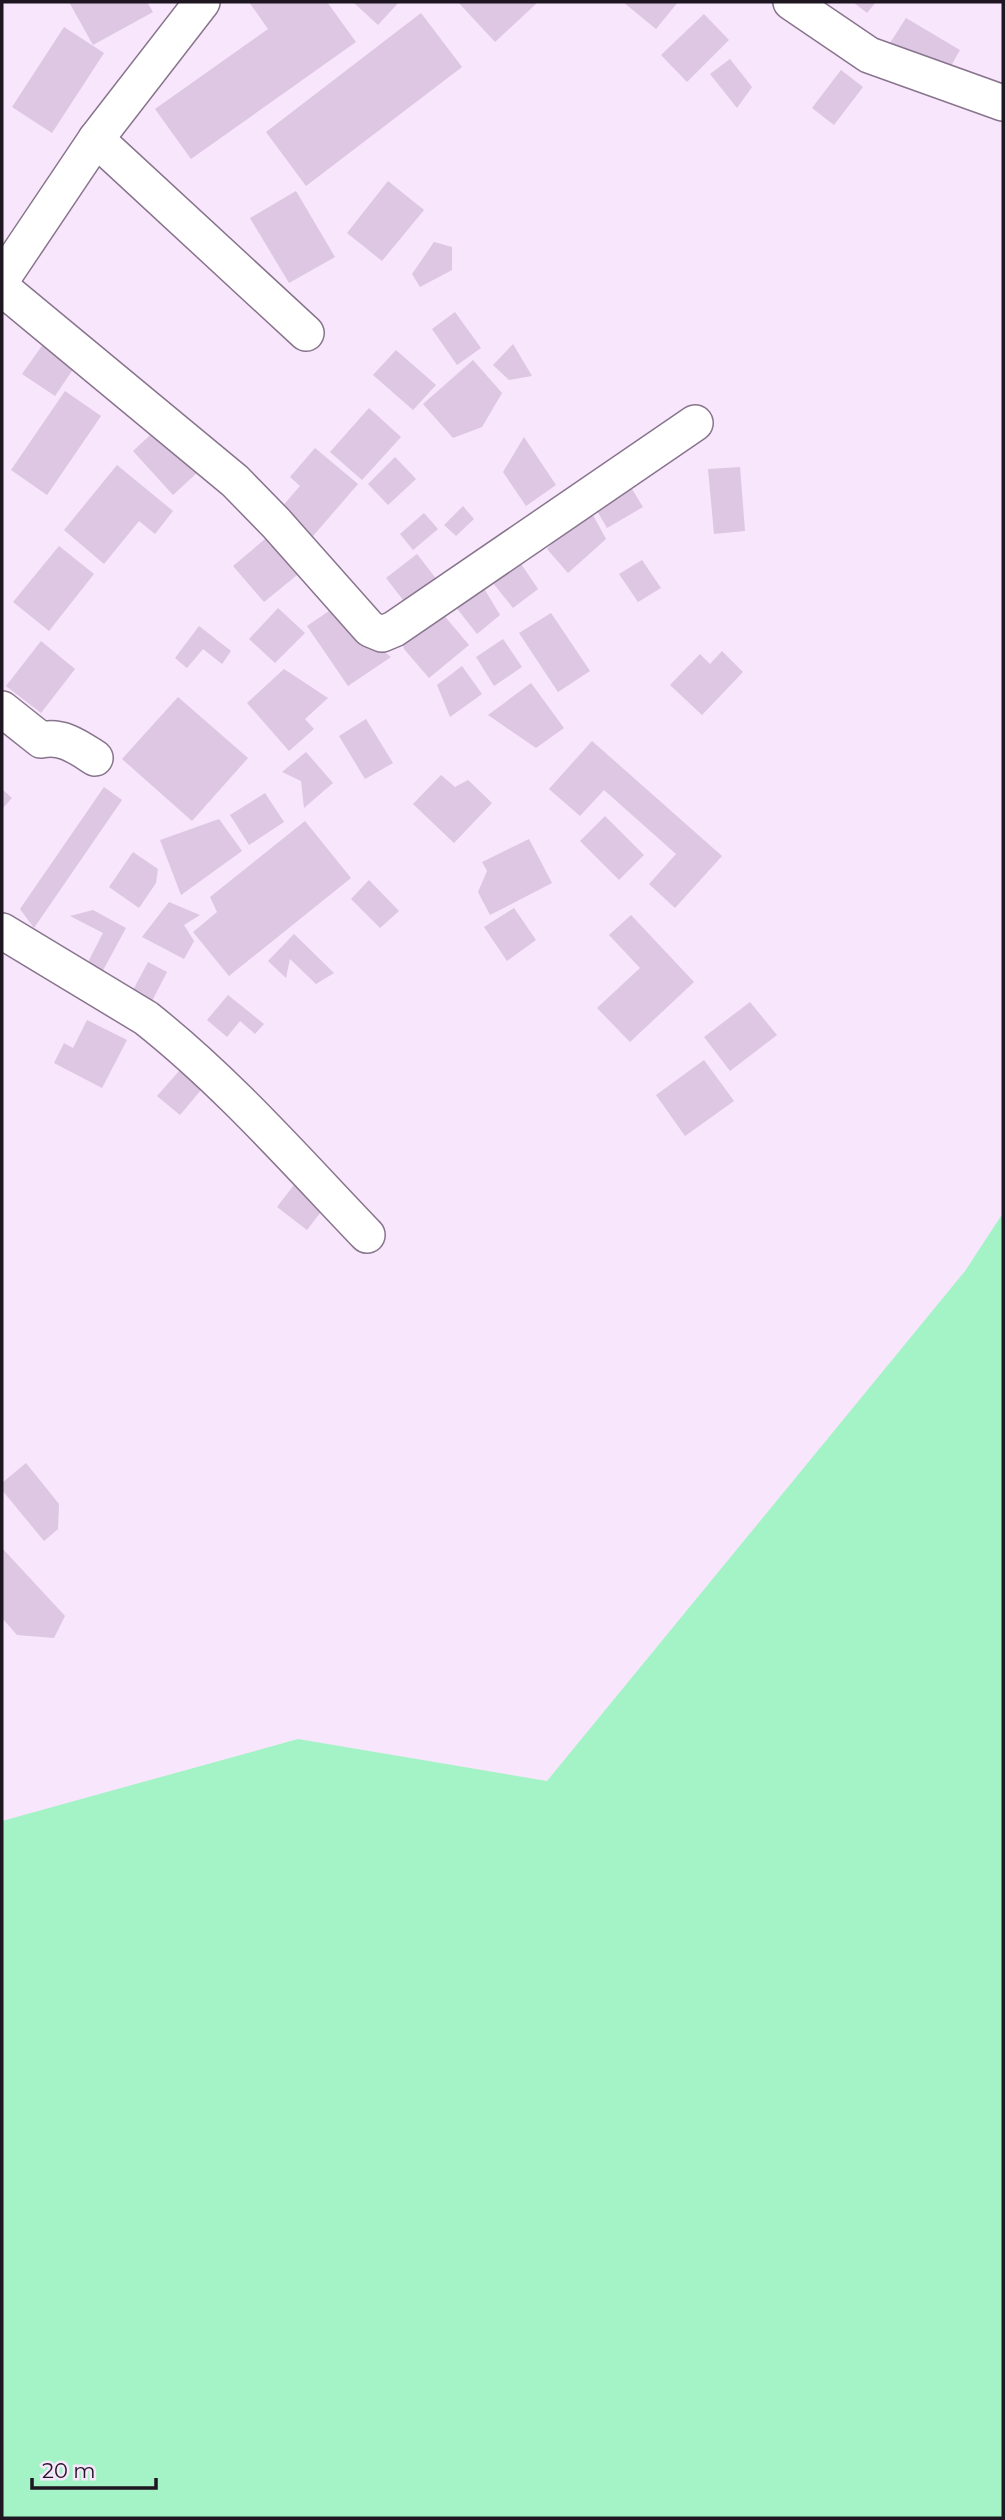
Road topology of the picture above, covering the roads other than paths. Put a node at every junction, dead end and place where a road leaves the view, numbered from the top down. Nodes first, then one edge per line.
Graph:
1 (202, 2) edge
2 (791, 2) edge
3 (1003, 103) edge
4 (96, 139) junction
5 (2, 279) edge
6 (2, 288) edge
7 (306, 333) dead end
8 (695, 423) dead end
9 (2, 709) edge
10 (95, 758) dead end
11 (2, 931) edge
12 (367, 1235) dead end

1 - 4 street
2 - 3 street
4 - 5 street
4 - 7 street
6 - 8 street
9 - 10 street
11 - 12 street

